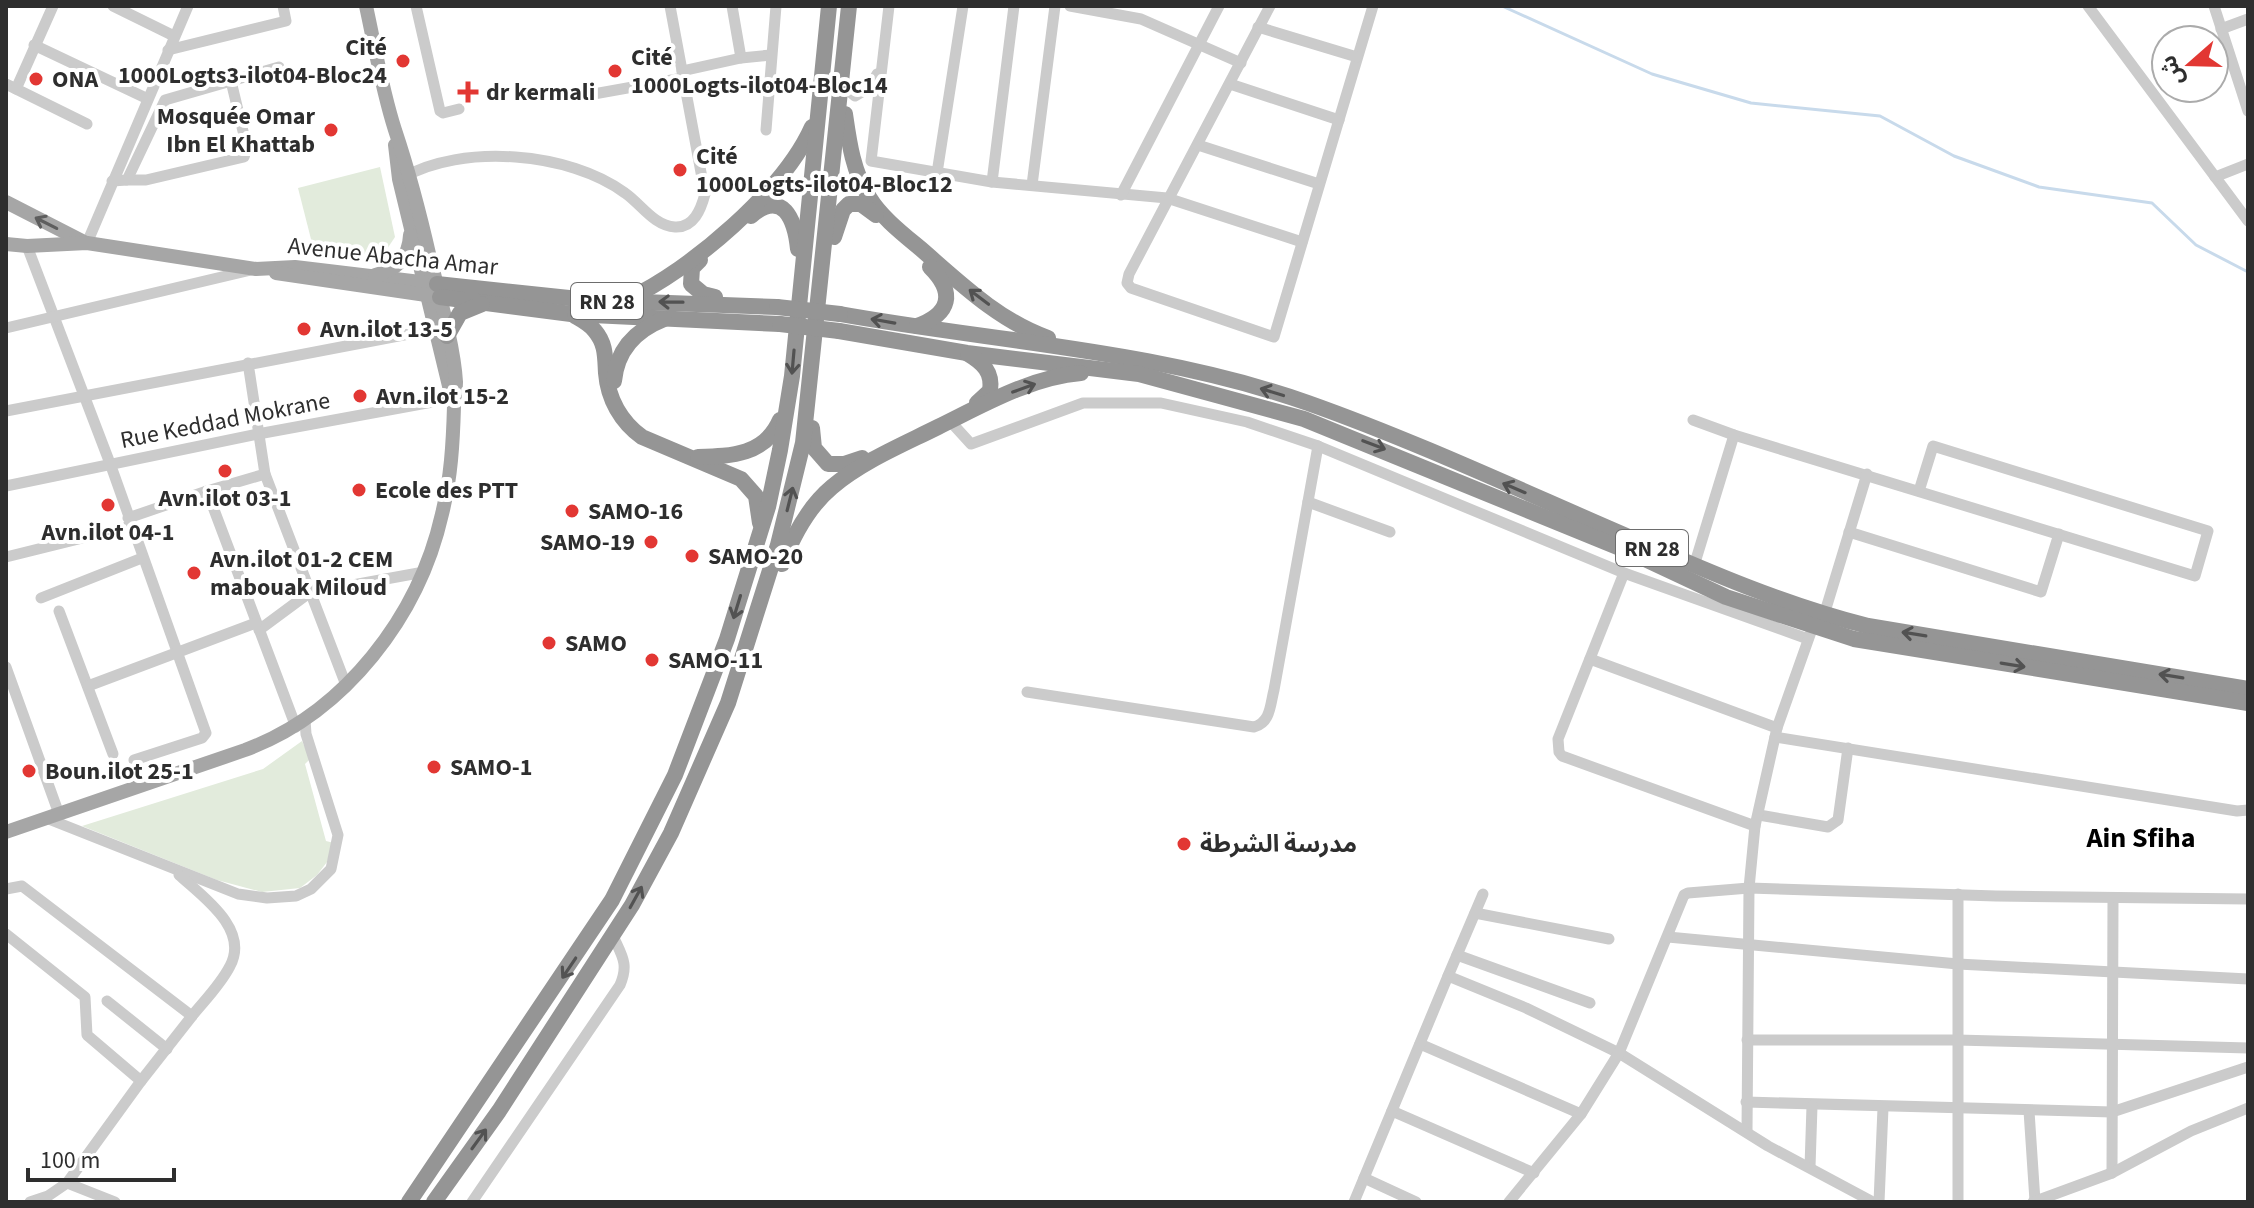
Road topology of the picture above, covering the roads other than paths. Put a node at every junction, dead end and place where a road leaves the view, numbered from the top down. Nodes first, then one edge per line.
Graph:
1 (53, 6) edge
2 (113, 6) edge
3 (188, 6) edge
4 (283, 6) edge
5 (366, 6) edge
6 (416, 6) edge
7 (670, 6) edge
8 (732, 6) edge
9 (776, 6) edge
10 (829, 6) edge
11 (849, 6) edge
12 (889, 6) edge
13 (963, 6) edge
14 (1014, 6) edge
15 (1055, 6) edge
16 (1070, 6) edge
17 (1219, 6) edge
18 (1270, 6) edge
19 (1373, 6) edge
20 (2088, 6) edge
21 (1258, 27) junction
22 (174, 36) junction
23 (34, 45) junction
24 (1200, 45) junction
25 (168, 50) junction
26 (2230, 53) edge
27 (771, 55) junction
28 (1357, 57) junction
29 (741, 58) junction
30 (1241, 63) junction
31 (279, 67) dead end
32 (881, 67) junction
33 (683, 75) junction
34 (231, 81) junction
35 (841, 84) junction
36 (1230, 84) junction
37 (11, 86) edge
38 (2246, 96) edge
39 (577, 97) dead end
40 (148, 99) junction
41 (459, 109) dead end
42 (2248, 111) edge
43 (818, 114) junction
44 (1339, 120) junction
45 (87, 124) dead end
46 (766, 130) dead end
47 (1198, 145) junction
48 (2248, 164) edge
49 (937, 173) junction
50 (404, 176) junction
51 (2215, 177) junction
52 (127, 180) junction
53 (112, 181) junction
54 (992, 182) junction
55 (1319, 184) junction
56 (1032, 185) junction
57 (1121, 195) junction
58 (1167, 198) junction
59 (6, 202) edge
60 (2248, 221) edge
61 (411, 226) junction
62 (1302, 242) junction
63 (87, 243) junction
64 (6, 244) edge
65 (27, 246) junction
66 (256, 269) junction
67 (370, 276) junction
68 (800, 286) junction
69 (432, 290) junction
70 (820, 293) junction
71 (621, 302) junction
72 (483, 303) junction
73 (748, 304) junction
74 (571, 314) junction
75 (779, 315) junction
76 (670, 317) junction
77 (54, 318) junction
78 (840, 322) junction
79 (914, 327) junction
80 (6, 328) edge
81 (441, 332) junction
82 (1072, 346) junction
83 (967, 353) junction
84 (248, 363) junction
85 (1111, 371) junction
86 (810, 382) junction
87 (84, 395) junction
88 (454, 398) junction
89 (613, 398) junction
90 (788, 404) junction
91 (6, 411) edge
92 (1693, 420) dead end
93 (950, 421) junction
94 (258, 434) junction
95 (1734, 435) junction
96 (1318, 446) junction
97 (693, 457) junction
98 (111, 466) junction
99 (265, 474) junction
100 (1867, 474) junction
101 (6, 486) edge
102 (207, 491) junction
103 (1919, 491) junction
104 (1308, 502) junction
105 (130, 522) junction
106 (760, 532) junction
107 (1390, 532) dead end
108 (1849, 532) junction
109 (2059, 534) junction
110 (6, 557) edge
111 (142, 558) junction
112 (1694, 566) junction
113 (424, 572) junction
114 (1624, 573) junction
115 (309, 593) junction
116 (41, 598) dead end
117 (759, 607) junction
118 (59, 611) dead end
119 (258, 626) junction
120 (1815, 627) junction
121 (178, 652) junction
122 (1590, 659) junction
123 (6, 667) edge
124 (346, 685) junction
125 (88, 686) junction
126 (2248, 689) edge
127 (1027, 692) dead end
128 (2248, 703) edge
129 (300, 723) junction
130 (1776, 732) junction
131 (1848, 748) junction
132 (113, 754) dead end
133 (134, 760) dead end
134 (2248, 810) edge
135 (53, 816) junction
136 (1757, 821) junction
137 (6, 832) edge
138 (174, 870) junction
139 (1749, 888) junction
140 (6, 889) edge
141 (1483, 894) dead end
142 (1958, 894) junction
143 (2113, 898) junction
144 (2248, 899) edge
145 (1475, 913) junction
146 (6, 934) edge
147 (613, 936) junction
148 (1668, 937) junction
149 (1609, 939) dead end
150 (1748, 946) junction
151 (1457, 955) junction
152 (1958, 964) junction
153 (2112, 973) junction
154 (1448, 976) junction
155 (2248, 979) edge
156 (107, 1001) dead end
157 (1590, 1003) dead end
158 (192, 1016) junction
159 (1747, 1040) junction
160 (1957, 1040) junction
161 (1420, 1044) junction
162 (2112, 1046) junction
163 (2248, 1048) edge
164 (167, 1049) junction
165 (1619, 1053) junction
166 (2248, 1067) edge
167 (141, 1081) junction
168 (1746, 1102) junction
169 (1812, 1106) junction
170 (1883, 1108) junction
171 (2248, 1108) edge
172 (1958, 1110) junction
173 (1392, 1111) junction
174 (2029, 1111) junction
175 (2112, 1112) junction
176 (1581, 1114) junction
177 (1747, 1131) junction
178 (1810, 1167) junction
179 (1534, 1173) junction
180 (2112, 1173) junction
181 (1364, 1178) junction
182 (67, 1183) junction
183 (30, 1202) edge
184 (113, 1202) edge
185 (409, 1202) edge
186 (434, 1202) edge
187 (472, 1202) edge
188 (1354, 1202) edge
189 (1416, 1202) edge
190 (1509, 1202) edge
191 (1873, 1202) edge
192 (1879, 1202) edge
193 (1958, 1202) edge
194 (2034, 1202) edge

1 - 23 street
2 - 22 street
3 - 22 street
4 - 25 street
5 - 50 main road
6 - 41 street
7 - 33 street
8 - 29 street
9 - 27 street
10 - 43 highway
11 - 35 highway
12 - 32 street
13 - 49 street
14 - 54 street
15 - 56 street
16 - 24 street
17 - 24 street
18 - 21 street
19 - 28 street
20 - 51 street
21 - 28 street
21 - 30 street
22 - 25 street
23 - 37 street
23 - 40 street
24 - 30 street
24 - 57 street
25 - 40 street
26 - 38 street
27 - 29 street
27 - 46 street
28 - 44 street
29 - 33 street
30 - 36 street
31 - 34 street
32 - 35 street
32 - 49 street
33 - 39 street
33 - 50 street
34 - 52 street
34 - 52 street
35 - 70 highway
82 -> 35 highway
36 - 44 street
36 - 47 street
37 - 45 street
38 - 42 street
40 - 53 street
43 - 68 highway
43 - 71 highway
44 - 55 street
47 - 55 street
47 - 58 street
48 - 51 street
49 - 54 street
50 - 61 main road
50 - 69 main road
51 - 60 street
52 - 53 street
53 - 63 street
54 - 56 street
55 - 62 street
56 - 57 street
57 - 58 street
58 - 62 street
58 - 62 street
63 -> 59 main road
61 - 67 main road
61 - 69 main road
63 - 65 main road, Avenue Abacha Amar / RN 28
63 - 66 main road, Avenue Abacha Amar / RN 28
64 - 65 main road, Avenue Abacha Amar / RN 28
65 - 77 street
66 - 67 main road, Avenue Abacha Amar / RN 28
66 - 69 main road
66 - 77 street
67 - 69 main road, Avenue Abacha Amar / RN 28
68 - 73 highway
68 -> 90 highway
69 - 71 highway, Avenue Abacha Amar / RN 28
69 - 72 highway
69 - 81 main road
70 - 79 highway
70 - 86 highway
73 -> 71 highway, Avenue Abacha Amar / RN 28
72 - 74 highway
72 - 81 highway
73 - 75 highway, Avenue Abacha Amar / RN 28
74 - 76 highway
74 - 89 highway
75 - 76 highway
75 - 78 highway, RN 28, bridge
76 - 89 highway
77 - 80 street
77 - 87 street
79 -> 78 highway, RN 28
78 - 83 highway
79 - 82 highway, RN 28
81 - 84 street
81 - 88 main road
112 -> 82 highway, RN 28
83 - 85 highway
83 - 86 highway
84 - 87 street
84 - 94 street
93 -> 85 highway
85 -> 120 highway, RN 28
117 -> 86 highway
87 - 91 street
87 - 98 street
88 - 94 street, Rue Keddad Mokrane
88 - 113 main road
89 - 97 highway
90 - 97 highway
90 - 106 highway
92 - 95 street
93 - 96 street
93 - 117 highway
94 - 98 street, Rue Keddad Mokrane
94 - 99 street
95 - 100 street
95 - 112 street
96 - 104 street
96 - 114 street
97 - 106 highway
98 - 101 street, Rue Keddad Mokrane
98 - 105 street
99 - 102 street
99 - 115 street
100 - 103 street
100 - 108 street
102 - 105 street
102 - 119 street
103 - 109 street
103 - 109 street
104 - 107 street
104 - 127 street
105 - 110 street
105 - 111 street
106 -> 185 highway
108 - 109 street
108 - 120 street
111 - 116 street
111 - 121 street
112 - 120 highway, RN 28
113 - 115 street
113 - 124 main road
114 - 120 street
114 - 122 street
115 - 119 street
115 - 124 street
147 -> 117 highway
118 - 125 street
119 - 121 street
119 - 129 street
126 -> 120 highway, RN 28
120 -> 128 highway, RN 28
120 - 130 street
121 - 125 street
121 - 133 street
122 - 130 street
122 - 136 street
123 - 135 street
124 - 129 main road
125 - 132 street
129 - 135 main road
129 - 138 street
130 - 131 street
130 - 136 street
131 - 134 street
131 - 136 street
135 - 137 main road
135 - 138 street
136 - 139 street
138 - 158 street
139 - 142 street
139 - 148 street
139 - 150 street
140 - 158 street
141 - 145 street
142 - 143 street
142 - 152 street
143 - 144 street
143 - 153 street
145 - 149 street
145 - 151 street
146 - 167 street
186 -> 147 highway
147 - 187 street
148 - 150 street
148 - 165 street
150 - 152 street
150 - 159 street
151 - 154 street
151 - 157 street
152 - 153 street
152 - 160 street
153 - 155 street
153 - 162 street
154 - 161 street
154 - 165 street
156 - 164 street
158 - 164 street
159 - 160 street
159 - 168 street
160 - 162 street
160 - 172 street
161 - 173 street
161 - 176 street
162 - 163 street
162 - 175 street
164 - 167 street
165 - 176 street
165 - 177 street
166 - 175 street
167 - 182 street
168 - 169 street
168 - 177 street
169 - 170 street
169 - 178 street
170 - 172 street
170 - 192 street
171 - 180 street
172 - 174 street
172 - 193 street
173 - 179 street
173 - 181 street
174 - 175 street
174 - 194 street
175 - 180 street
176 - 179 street
177 - 178 street
178 - 191 street
179 - 190 street
180 - 194 street
181 - 188 street
181 - 189 street
182 - 183 street
182 - 184 street

